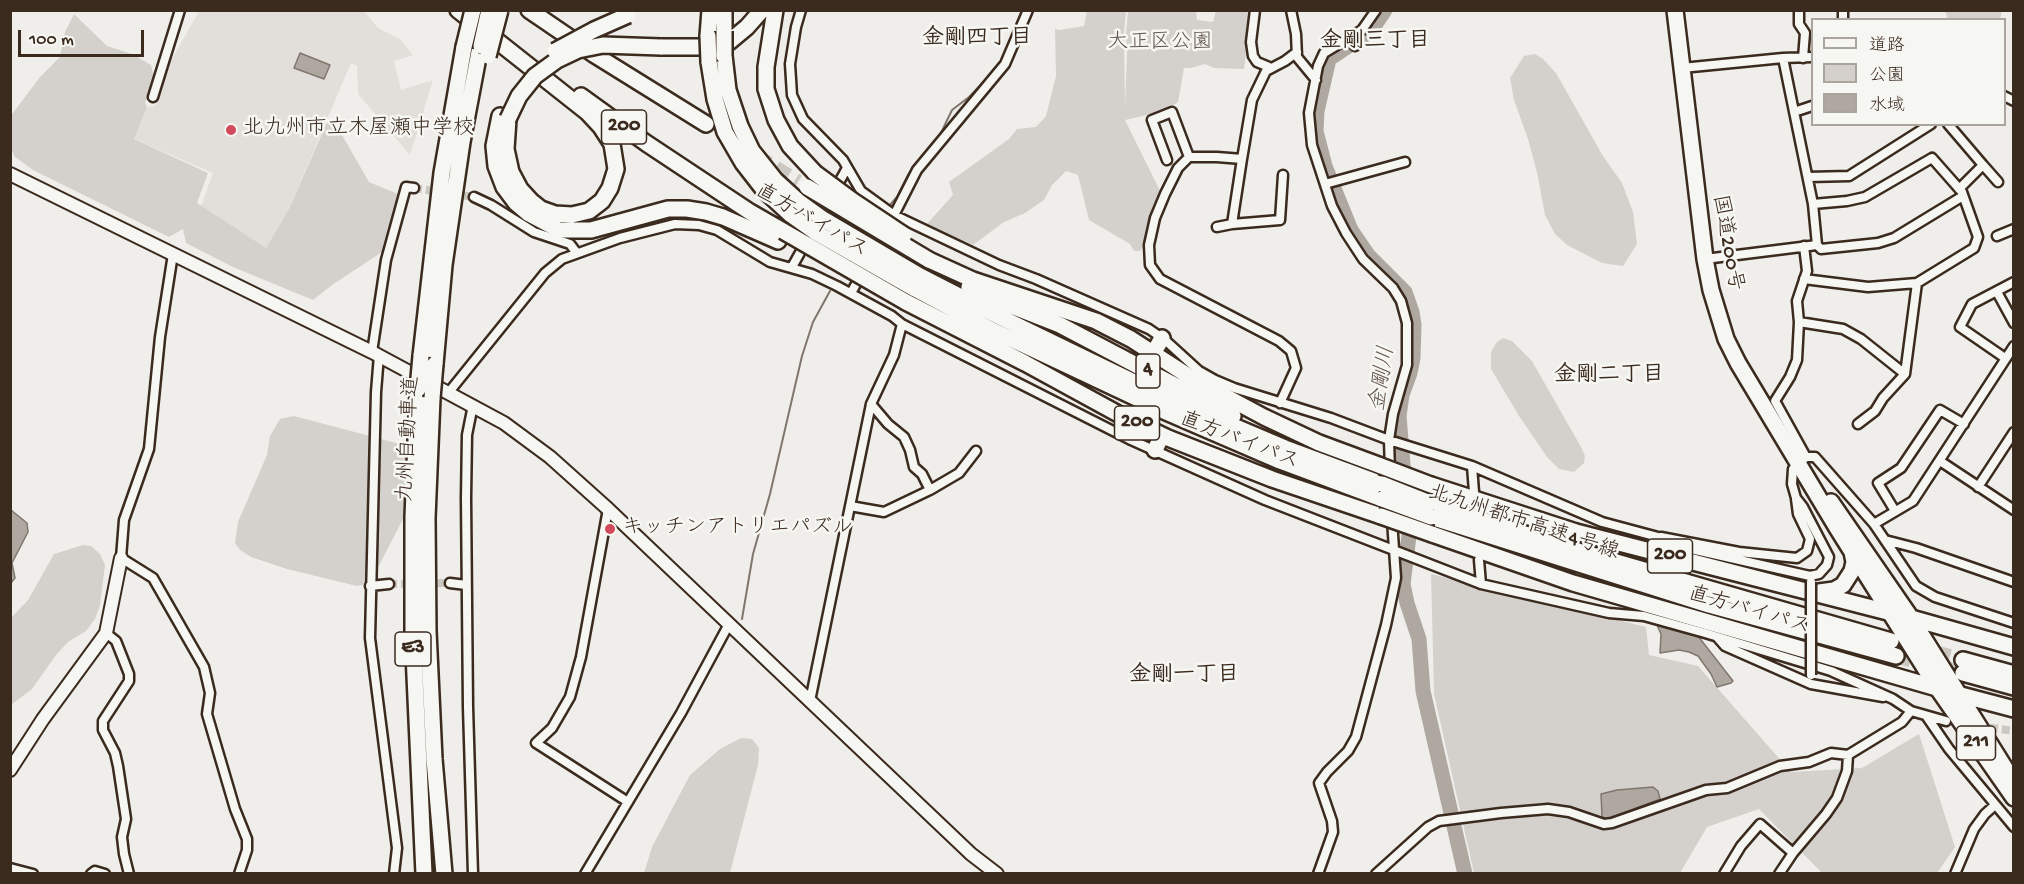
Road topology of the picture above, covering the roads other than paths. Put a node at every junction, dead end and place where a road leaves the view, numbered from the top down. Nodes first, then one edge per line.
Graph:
1 (180, 10) edge
2 (459, 10) edge
3 (473, 10) edge
4 (489, 10) edge
5 (500, 10) edge
6 (529, 10) edge
7 (710, 10) edge
8 (724, 10) edge
9 (762, 10) edge
10 (775, 10) edge
11 (801, 10) edge
12 (1028, 10) edge
13 (1255, 10) edge
14 (1291, 10) edge
15 (1376, 10) edge
16 (1675, 10) edge
17 (1799, 10) edge
18 (632, 13) edge
19 (1324, 53) junction
20 (484, 54) junction
21 (1298, 56) junction
22 (1783, 58) junction
23 (1808, 58) edge
24 (1269, 68) junction
25 (1682, 68) junction
26 (1316, 80) junction
27 (153, 97) dead end
28 (1811, 106) edge
29 (1794, 112) junction
30 (504, 118) junction
31 (706, 124) dead end
32 (1928, 126) edge
33 (1950, 126) edge
34 (1189, 157) junction
35 (1242, 159) junction
36 (1167, 160) dead end
37 (1405, 162) dead end
38 (1983, 165) junction
39 (847, 168) junction
40 (10, 174) edge
41 (1283, 175) dead end
42 (1808, 177) junction
43 (1998, 182) dead end
44 (802, 184) tunnel mouth
45 (1325, 184) junction
46 (414, 188) dead end
47 (1961, 192) junction
48 (474, 197) tunnel mouth
49 (1813, 204) junction
50 (794, 208) junction
51 (894, 215) junction
52 (1232, 224) junction
53 (1217, 227) dead end
54 (2013, 229) edge
55 (781, 236) junction
56 (1997, 236) dead end
57 (1817, 245) junction
58 (1804, 246) junction
59 (576, 252) junction
60 (173, 254) junction
61 (1705, 259) junction
62 (934, 260) junction
63 (792, 267) junction
64 (1804, 279) junction
65 (2013, 282) edge
66 (1917, 283) junction
67 (913, 289) junction
68 (1997, 292) junction
69 (851, 293) junction
70 (1799, 322) junction
71 (2013, 323) edge
72 (902, 324) junction
73 (1162, 338) junction
74 (2013, 346) edge
75 (376, 353) junction
76 (1153, 354) junction
77 (2005, 358) junction
78 (1025, 363) junction
79 (1905, 374) junction
80 (449, 392) junction
81 (1280, 403) junction
82 (871, 404) junction
83 (473, 405) junction
84 (1858, 424) dead end
85 (1964, 424) junction
86 (2013, 432) edge
87 (1162, 435) junction
88 (1389, 440) junction
89 (1155, 450) junction
90 (976, 451) dead end
91 (1803, 460) junction
92 (1940, 461) junction
93 (1473, 466) junction
94 (1350, 480) junction
95 (1978, 487) junction
96 (930, 490) junction
97 (1474, 492) dead end
98 (1796, 498) junction
99 (850, 506) junction
100 (608, 509) junction
101 (1431, 510) junction
102 (2013, 510) edge
103 (1895, 511) junction
104 (1874, 524) junction
105 (1658, 537) junction
106 (1885, 540) junction
107 (1394, 549) junction
108 (1852, 552) junction
109 (120, 558) junction
110 (1479, 560) dead end
111 (2013, 582) edge
112 (450, 583) tunnel mouth
113 (1807, 583) junction
114 (389, 584) tunnel mouth
115 (1482, 584) junction
116 (466, 585) junction
117 (370, 586) junction
118 (1643, 609) junction
119 (1890, 612) junction
120 (1911, 618) junction
121 (2013, 623) edge
122 (729, 624) junction
123 (1702, 626) junction
124 (106, 633) junction
125 (1718, 638) junction
126 (1892, 641) tunnel mouth
127 (2013, 648) edge
128 (1896, 656) tunnel mouth
129 (2013, 674) edge
130 (1811, 680) junction
131 (2013, 687) edge
132 (1938, 689) junction
133 (1961, 695) junction
134 (1893, 699) junction
135 (810, 701) junction
136 (2013, 709) edge
137 (1911, 711) junction
138 (1927, 717) junction
139 (1938, 735) junction
140 (1848, 755) junction
141 (10, 770) edge
142 (2013, 781) edge
143 (2013, 798) edge
144 (628, 802) junction
145 (1995, 805) junction
146 (2013, 827) edge
147 (1793, 853) junction
148 (10, 868) edge
149 (424, 872) edge
150 (443, 872) edge
151 (33, 873) edge
152 (91, 873) edge
153 (105, 873) edge
154 (129, 873) edge
155 (239, 873) edge
156 (394, 873) edge
157 (473, 873) edge
158 (585, 873) edge
159 (997, 873) edge
160 (1318, 873) edge
161 (1376, 873) edge
162 (1724, 873) edge
163 (1779, 873) edge
164 (1955, 873) edge

1 - 27 street
2 - 30 highway
3 - 55 highway, 直方バイパス / 200
3 - 149 highway, 九州自動車道 / E3, bridge
4 - 20 highway, bridge
5 - 20 highway, bridge
6 - 31 highway, 200
7 - 50 highway, bridge
8 - 50 highway, bridge
9 - 30 highway, bridge
10 - 62 highway, bridge
11 - 39 street
12 - 51 street
13 - 24 street
14 - 21 street
15 - 19 street
16 - 25 highway, 国道200号
17 - 23 street
18 - 30 highway, bridge
19 - 21 street
19 - 26 street
20 - 150 highway, 九州自動車道 / E3, bridge
21 - 24 street
21 - 26 street
22 - 23 street
22 - 25 street
22 - 29 street
24 - 35 street
25 - 61 highway, 国道200号
26 - 45 street
28 - 29 street
29 - 42 street
30 - 55 highway
32 - 42 street
33 - 38 street
34 - 35 street
34 - 36 street
34 - 81 street
35 - 52 street
37 - 45 street
38 - 43 street
38 - 47 street
39 - 51 street
39 - 63 street
40 - 60 street
41 - 52 street
42 - 49 street
44 - 62 highway, 直方バイパス, bridge
45 - 88 street
46 - 75 street
47 - 49 street
47 - 57 street
47 - 66 street
48 - 59 street
49 - 57 street
50 - 67 highway, bridge
51 - 69 street
51 - 73 street
52 - 53 street
54 - 56 street
55 - 67 highway, bridge
57 - 58 street
58 - 61 street
58 - 64 street
59 - 63 street
59 - 80 street
60 - 75 street
60 - 109 street
61 - 91 highway, 国道200号
62 - 76 highway, 直方バイパス / 200
62 - 94 highway, 4
63 - 69 street
64 - 66 street
64 - 70 street
65 - 68 street
66 - 79 street
67 - 78 highway, 直方バイパス / 200
67 - 94 highway
68 - 71 street
68 - 77 street
69 - 72 street
70 - 79 street
70 - 91 street
72 - 82 street
72 - 89 street
73 - 76 highway
73 - 81 street
74 - 77 street
75 - 80 street
75 - 117 street
76 - 113 highway, 直方バイパス / 200, bridge
77 - 85 street
78 - 87 highway, 直方バイパス / 200
78 - 94 highway, 4
79 - 84 street
80 - 83 street
81 - 88 street
82 - 96 street
82 - 99 street
83 - 100 street
83 - 116 street
85 - 92 street
85 - 103 street
86 - 95 street
87 - 89 highway
87 - 118 highway, 直方バイパス / 200, bridge
88 - 93 street
88 - 107 street
89 - 107 street
90 - 96 street
91 - 98 street
91 - 104 street
91 - 108 highway, 国道200号
91 - 120 highway, 国道200号
92 - 95 street
92 - 103 street
93 - 97 street
93 - 105 street
94 - 101 highway, 北九州都市高速4号線 / 4, bridge
95 - 102 street
96 - 99 street
98 - 105 street
98 - 113 street
99 - 135 street
100 - 122 street
100 - 144 street
101 - 126 highway, 北九州都市高速4号線 / 4
101 - 128 highway, 北九州都市高速4号線 / 4
103 - 104 street
104 - 106 street
105 - 113 street
106 - 111 street
106 - 121 street
107 - 115 street
107 - 160 street
108 - 113 highway
108 - 119 highway, 国道200号
109 - 124 street
109 - 155 street
110 - 115 street
112 - 116 street
113 - 119 highway, 直方バイパス / 200
113 - 130 street, bridge
114 - 117 street
115 - 118 street
116 - 157 street
117 - 156 street
118 - 123 highway, 直方バイパス / 200
119 - 120 highway, 直方バイパス / 200
119 - 132 highway, 国道200号
120 - 127 highway, 200
120 - 133 highway, 国道200号
122 - 135 street
122 - 144 street
123 - 125 street
123 - 132 highway, 直方バイパス / 200
124 - 141 street
124 - 154 street
125 - 130 street
125 - 134 street
129 - 131 highway
130 - 134 street
132 - 133 highway, 200
132 - 143 highway, 211
133 - 136 highway, 200
133 - 142 highway, 211
134 - 137 street
135 - 159 street
137 - 138 street
137 - 140 street
138 - 139 street
138 - 139 street
139 - 145 street
140 - 147 street
140 - 161 street
144 - 158 street
145 - 146 street
145 - 164 street
147 - 162 street
147 - 163 street
148 - 151 street
152 - 153 street

